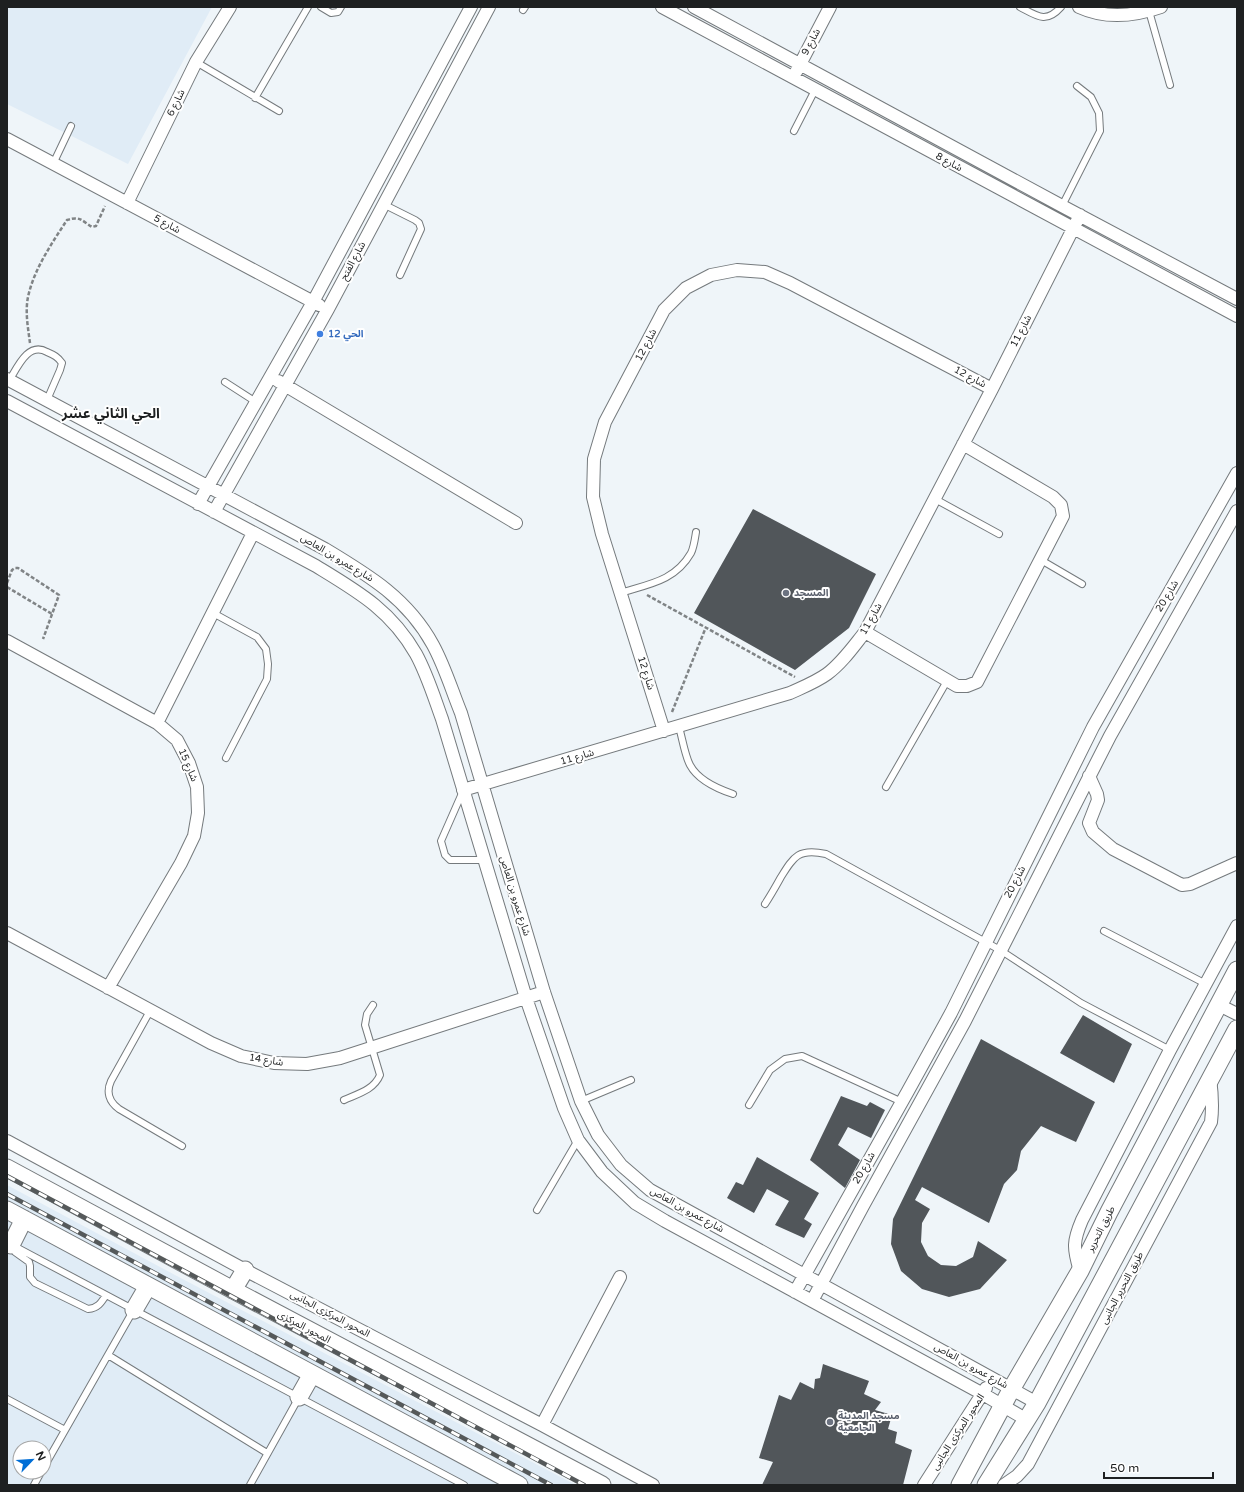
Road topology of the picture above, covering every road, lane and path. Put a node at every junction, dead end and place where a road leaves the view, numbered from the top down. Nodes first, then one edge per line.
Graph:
1 (230, 7) edge
2 (308, 7) edge
3 (321, 7) edge
4 (341, 7) edge
5 (471, 7) edge
6 (489, 7) edge
7 (662, 7) edge
8 (694, 7) edge
9 (830, 7) edge
10 (1020, 7) edge
11 (1061, 7) edge
12 (1079, 7) edge
13 (1161, 7) edge
14 (1150, 11) junction
15 (196, 62) junction
16 (799, 65) junction
17 (792, 78) junction
18 (1170, 84) dead end
19 (1077, 86) dead end
20 (815, 90) junction
21 (255, 98) junction
22 (279, 112) dead end
23 (71, 126) dead end
24 (794, 131) dead end
25 (7, 139) edge
26 (53, 164) junction
27 (111, 194) junction
28 (127, 203) junction
29 (383, 204) junction
30 (1062, 206) junction
31 (1080, 215) junction
32 (1073, 229) junction
33 (400, 275) dead end
34 (1237, 299) edge
35 (313, 302) junction
36 (328, 309) junction
37 (1237, 316) edge
38 (31, 351) junction
39 (270, 377) junction
40 (8, 380) edge
41 (225, 382) dead end
42 (284, 386) junction
43 (992, 389) junction
44 (47, 400) junction
45 (7, 401) edge
46 (256, 402) junction
47 (963, 444) junction
48 (1237, 473) edge
49 (208, 487) junction
50 (223, 496) junction
51 (935, 499) junction
52 (198, 504) junction
53 (1237, 511) edge
54 (214, 512) junction
55 (516, 523) dead end
56 (696, 532) dead end
57 (253, 534) junction
58 (999, 534) dead end
59 (1041, 560) junction
60 (7, 583) edge
61 (1082, 584) dead end
62 (7, 587) edge
63 (636, 588) junction
64 (620, 593) junction
65 (213, 613) junction
66 (52, 614) junction
67 (706, 627) junction
68 (865, 632) junction
69 (43, 639) dead end
70 (7, 641) edge
71 (947, 680) junction
72 (809, 685) junction
73 (157, 723) junction
74 (679, 726) junction
75 (664, 731) junction
76 (226, 758) dead end
77 (1089, 776) junction
78 (482, 785) junction
79 (886, 787) dead end
80 (463, 790) junction
81 (733, 794) dead end
82 (485, 860) junction
83 (1237, 863) edge
84 (765, 904) dead end
85 (1237, 926) edge
86 (1104, 931) dead end
87 (7, 934) edge
88 (985, 942) junction
89 (1000, 950) junction
90 (1237, 970) edge
91 (1206, 984) junction
92 (108, 988) junction
93 (1233, 989) edge
94 (544, 992) junction
95 (526, 998) junction
96 (374, 1005) dead end
97 (1219, 1005) junction
98 (150, 1011) junction
99 (1237, 1014) edge
100 (1237, 1029) edge
101 (372, 1048) junction
102 (1170, 1050) junction
103 (1210, 1078) junction
104 (631, 1080) dead end
105 (344, 1100) dead end
106 (581, 1101) junction
107 (902, 1102) junction
108 (749, 1105) dead end
109 (578, 1140) junction
110 (7, 1142) edge
111 (182, 1146) dead end
112 (7, 1168) edge
113 (7, 1210) edge
114 (537, 1210) dead end
115 (24, 1220) junction
116 (8, 1247) edge
117 (245, 1270) junction
118 (1080, 1270) junction
119 (804, 1275) junction
120 (620, 1277) dead end
121 (822, 1284) junction
122 (148, 1286) junction
123 (234, 1290) junction
124 (795, 1292) junction
125 (106, 1295) junction
126 (812, 1301) junction
127 (134, 1310) junction
128 (108, 1355) junction
129 (312, 1374) junction
130 (992, 1378) junction
131 (1012, 1388) junction
132 (983, 1394) junction
133 (298, 1397) junction
134 (7, 1399) edge
135 (1037, 1403) junction
136 (1002, 1405) junction
137 (1027, 1420) junction
138 (542, 1424) junction
139 (65, 1430) junction
140 (267, 1453) junction
141 (52, 1454) edge
142 (250, 1485) edge
143 (464, 1485) edge
144 (519, 1485) edge
145 (602, 1485) edge
146 (653, 1485) edge
147 (924, 1485) edge
148 (960, 1485) edge
149 (986, 1485) edge
150 (1004, 1485) edge

1 - 15 street, شارع 6
2 - 21 lane
3 - 4 lane
5 - 35 street, شارع الفتح
6 - 29 street, شارع الفتح
7 - 17 street, شارع 8
8 - 16 street, شارع 8
9 - 16 street, شارع 9
10 - 11 lane
12 - 14 street
13 - 14 street
14 - 18 lane
15 - 21 lane
15 - 28 street, شارع 6
16 - 17 street, شارع 9
16 - 30 street, شارع 8
17 - 20 street, شارع 8
19 - 30 lane
20 - 24 lane
20 - 32 street, شارع 8
21 - 22 lane
23 - 26 lane
25 - 26 street, شارع 5
26 - 27 street, شارع 5
27 - 28 street, شارع 5
27 - 38 path
28 - 35 street, شارع 5
29 - 33 lane
29 - 36 street, شارع الفتح
30 - 31 street, شارع 8
31 - 32 street, شارع 11
31 - 34 street, شارع 8
32 - 37 street, شارع 8
32 - 43 street, شارع 11
35 - 36 street, شارع 5
35 - 39 street, شارع الفتح
36 - 42 street, شارع الفتح
38 - 40 lane
38 - 44 lane
39 - 42 street
39 - 46 street, شارع الفتح
40 - 44 street, شارع عمرو بن العاص
41 - 46 lane
42 - 50 street, شارع الفتح
42 - 55 street
43 - 47 street, شارع 11
43 - 64 street, شارع 12
44 - 49 street, شارع عمرو بن العاص
45 - 52 street, شارع عمرو بن العاص
46 - 49 street, شارع الفتح
47 - 51 street, شارع 11
47 - 59 street
48 - 88 street, شارع 20
49 - 50 street, شارع عمرو بن العاص
49 - 52 street, شارع الفتح
50 - 54 street, شارع الفتح
50 - 78 street, شارع عمرو بن العاص
51 - 58 lane
51 - 68 street, شارع 11
52 - 54 street, شارع عمرو بن العاص
53 - 77 street, شارع 20
54 - 57 street, شارع عمرو بن العاص
56 - 63 lane
57 - 65 street
57 - 80 street, شارع عمرو بن العاص
59 - 61 lane
59 - 71 street
60 - 66 path
62 - 66 path
63 - 64 lane
63 - 67 path
64 - 75 street, شارع 12
65 - 73 street
65 - 76 lane
66 - 69 path
67 - 72 path
67 - 75 path
68 - 71 street
68 - 72 street, شارع 11
70 - 73 street, شارع 15
71 - 79 lane
72 - 74 street, شارع 11
73 - 92 street, شارع 15
74 - 75 street, شارع 11
74 - 81 lane
75 - 78 street, شارع 11
77 - 83 street
77 - 89 street, شارع 20
78 - 80 street, شارع 11
78 - 94 street, شارع عمرو بن العاص
80 - 82 street, شارع عمرو بن العاص
80 - 82 lane
82 - 95 street, شارع عمرو بن العاص
84 - 88 lane
85 - 91 street
86 - 91 lane
87 - 92 street, شارع 14
88 - 89 lane
88 - 107 street, شارع 20
89 - 102 lane
89 - 121 street, شارع 20
90 - 93 main road, طريق التحرير
91 - 102 street
92 - 98 street, شارع 14
93 - 97 main road, طريق التحرير
94 - 95 street, شارع 14
94 - 106 street, شارع عمرو بن العاص
95 - 101 street, شارع 14
95 - 109 street, شارع عمرو بن العاص
96 - 101 lane
97 - 99 street
97 - 118 main road, طريق التحرير
98 - 101 street, شارع 14
98 - 111 lane
100 - 103 main road
101 - 105 lane
102 - 118 street
103 - 135 main road
103 - 150 street, طريق التحرير الجانبى
104 - 106 lane
106 - 119 street, شارع عمرو بن العاص
107 - 108 lane
107 - 119 street, شارع 20
109 - 114 lane
109 - 124 street, شارع عمرو بن العاص
110 - 117 street, المحور المركزى الجانبى
112 - 123 main road, المحور المركزى
113 - 115 main road
115 - 116 main road
115 - 122 main road
116 - 125 lane
116 - 125 lane
117 - 123 main road
117 - 138 street, المحور المركزى الجانبى
118 - 131 main road, طريق التحرير
119 - 121 street, شارع عمرو بن العاص
119 - 124 street, شارع 20
120 - 138 street
121 - 126 street, شارع 20
121 - 130 street, شارع عمرو بن العاص
122 - 127 main road
122 - 129 main road
123 - 145 main road, المحور المركزى
124 - 126 street, شارع عمرو بن العاص
125 - 127 lane
126 - 132 street, شارع عمرو بن العاص
127 - 128 lane
127 - 133 lane
128 - 139 lane
128 - 140 lane
129 - 133 main road
129 - 144 main road
130 - 131 street, شارع عمرو بن العاص
130 - 132 street, المحور المركزى الجانبى
131 - 135 street, شارع عمرو بن العاص
131 - 136 main road, طريق التحرير
132 - 136 street, شارع عمرو بن العاص
132 - 147 street, المحور المركزى الجانبى
133 - 140 lane
133 - 143 lane
134 - 139 lane
135 - 137 main road
136 - 137 street, شارع عمرو بن العاص
136 - 148 main road, طريق التحرير
137 - 149 main road
138 - 146 street, المحور المركزى الجانبى
139 - 141 lane
140 - 142 lane

